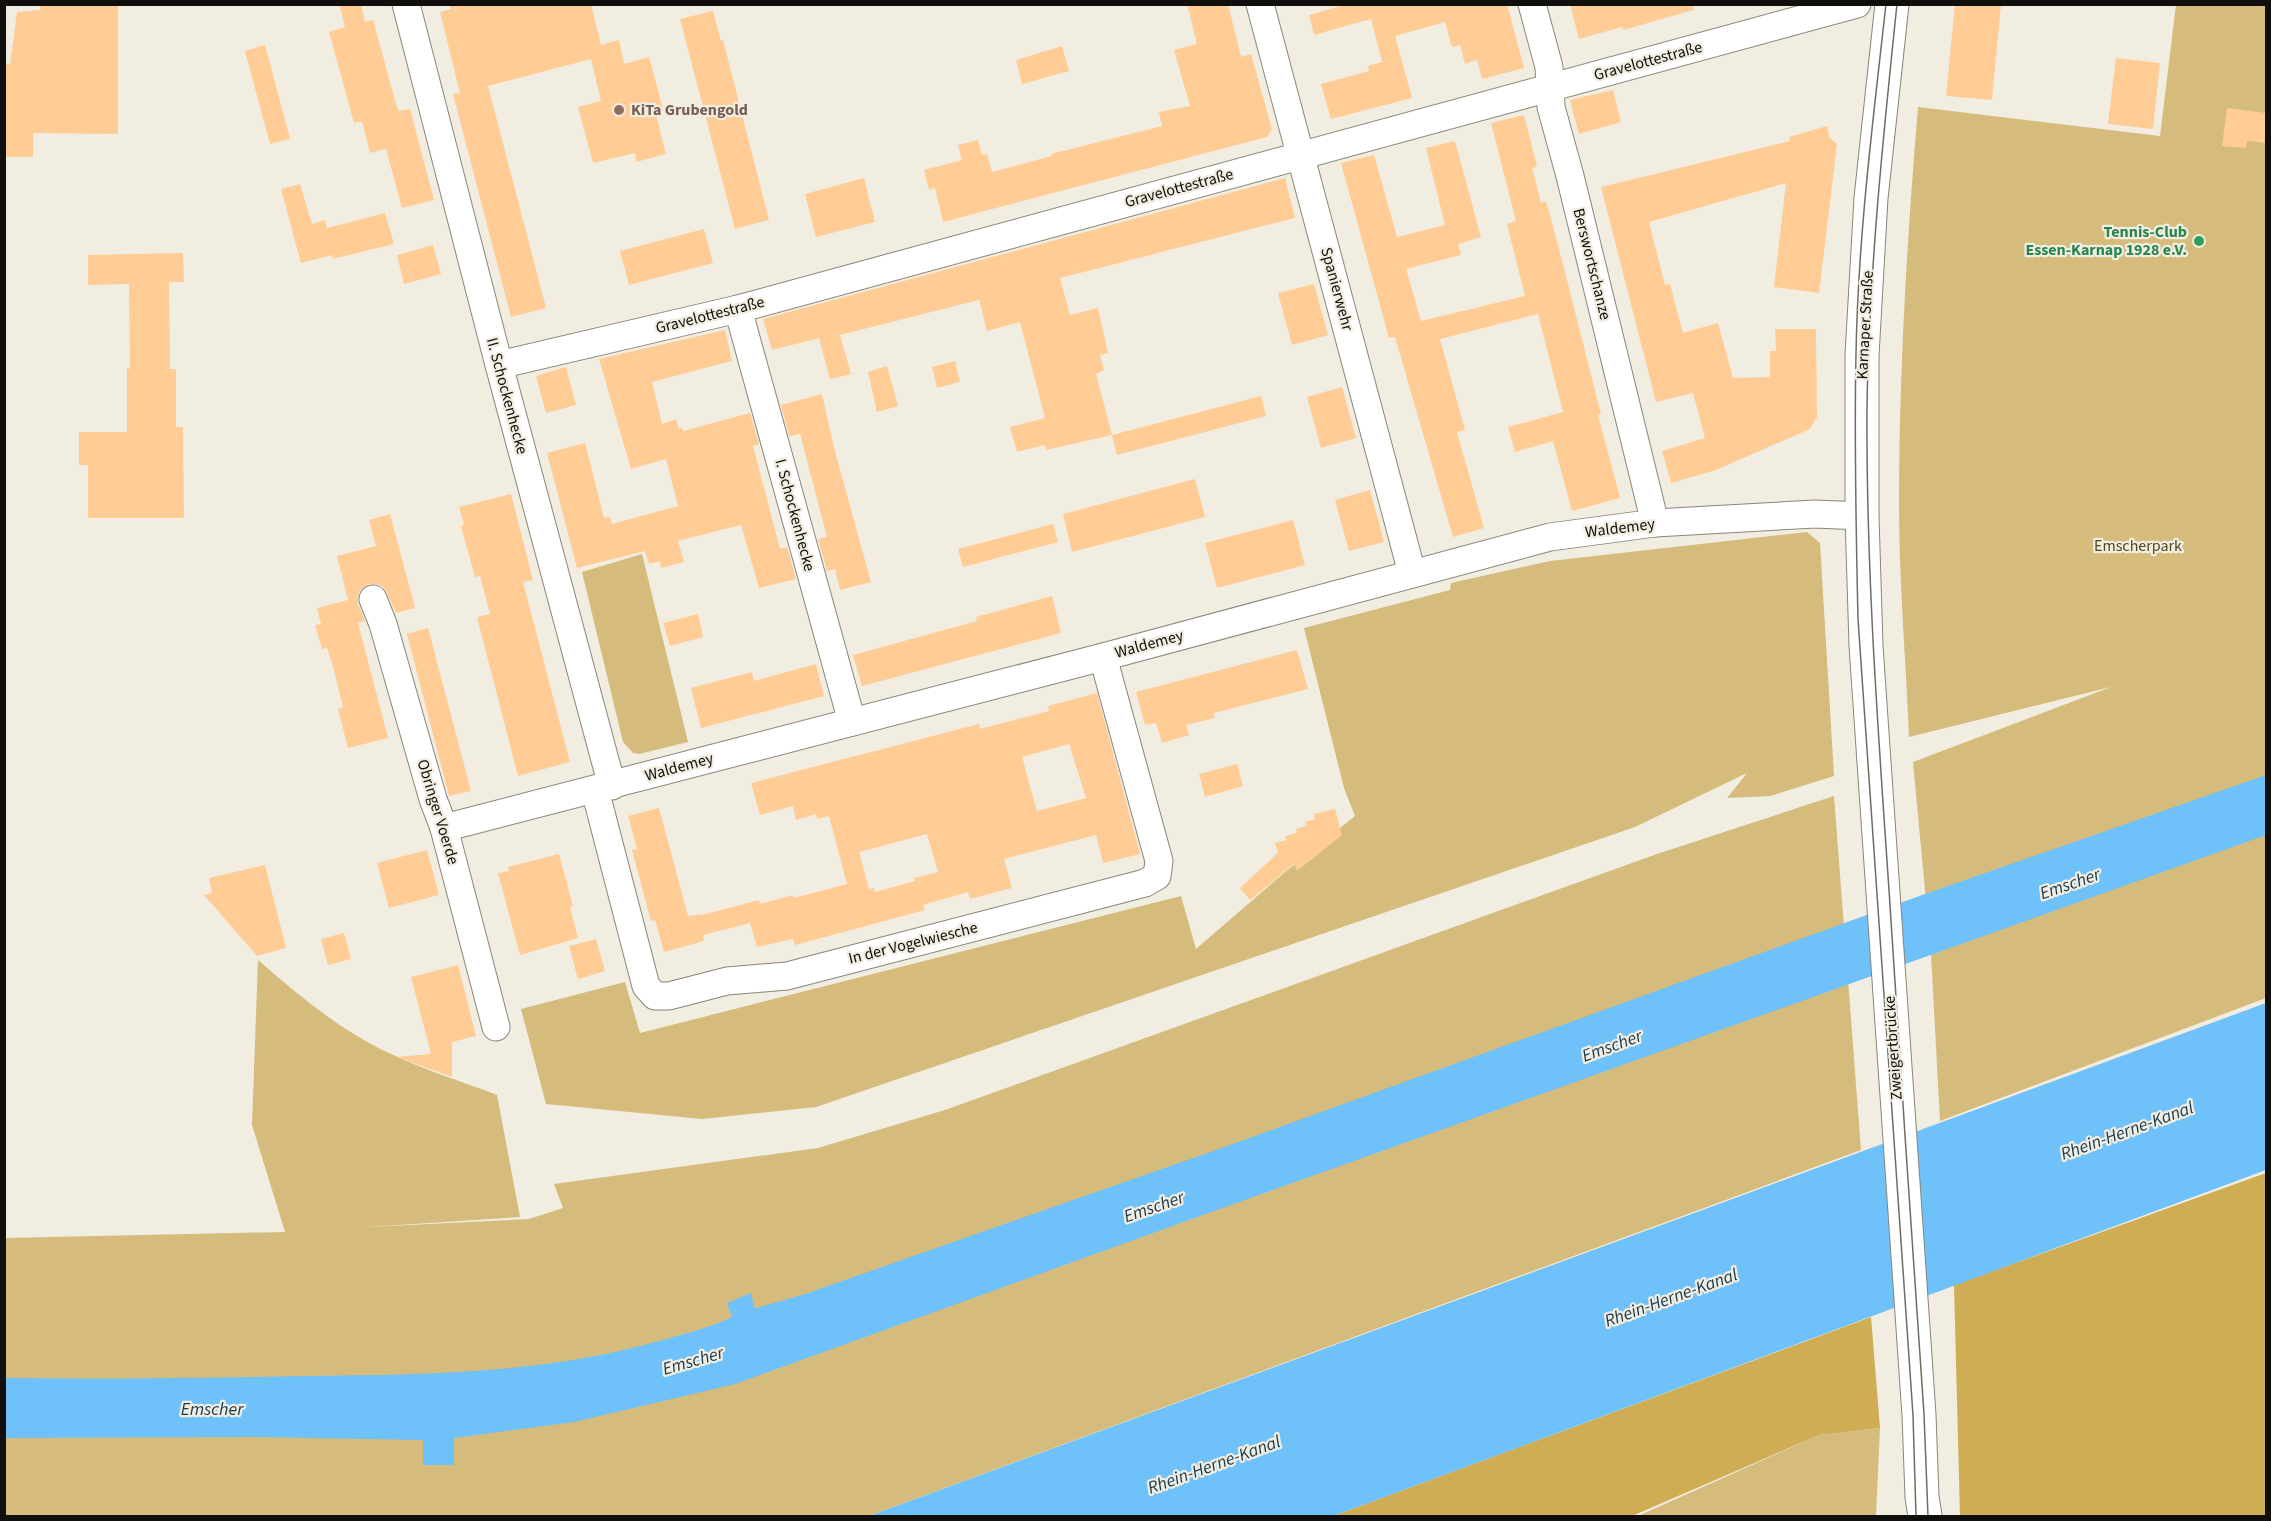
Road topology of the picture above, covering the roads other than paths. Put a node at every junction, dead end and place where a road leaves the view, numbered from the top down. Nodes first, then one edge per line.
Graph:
1 (406, 4) edge
2 (1260, 4) edge
3 (1532, 4) edge
4 (1857, 4) edge
5 (1892, 4) edge
6 (1551, 88) junction
7 (1301, 155) junction
8 (738, 309) junction
9 (499, 365) junction
10 (1862, 516) junction
11 (1655, 523) junction
12 (1412, 573) junction
13 (373, 599) dead end
14 (1866, 646) joint
15 (1103, 657) junction
16 (852, 722) junction
17 (603, 788) junction
18 (444, 828) junction
19 (496, 1027) dead end
20 (1922, 1510) edge

1 - 9 street, II. Schockenhecke
2 - 7 street, Spanierwehr
3 - 6 street, Berswortschanze
4 - 6 street, Gravelottestraße
5 - 10 main road, Karnaper Straße
6 - 7 street, Gravelottestraße
6 - 11 street, Berswortschanze
7 - 8 street, Gravelottestraße
7 - 12 street, Spanierwehr
8 - 9 street, Gravelottestraße
8 - 16 street, I. Schockenhecke
9 - 17 street, II. Schockenhecke
10 - 11 street, Waldemey
10 - 14 main road, Karnaper Straße
11 - 12 street, Waldemey
12 - 15 street, Waldemey
13 - 18 street, Obringer Voerde
14 - 20 main road, Zweigertbrücke
15 - 16 street, Waldemey
15 - 17 street, In der Vogelwiesche
16 - 17 street, Waldemey
17 - 18 street, Waldemey
18 - 19 street, Obringer Voerde

